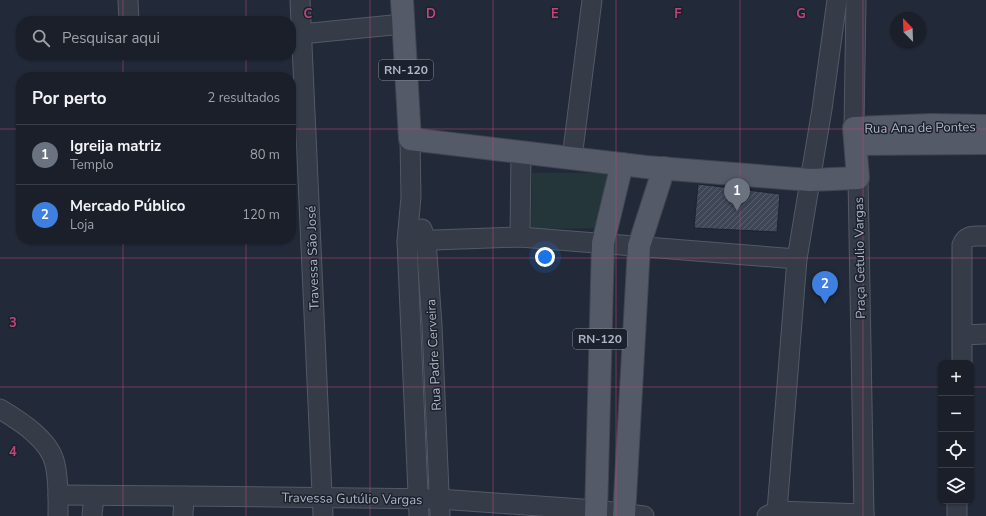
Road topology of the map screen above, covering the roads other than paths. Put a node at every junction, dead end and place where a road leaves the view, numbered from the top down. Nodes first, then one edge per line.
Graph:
1 (128, 0) edge
2 (300, 0) edge
3 (402, 0) edge
4 (592, 0) edge
5 (837, 0) edge
6 (856, 0) edge
7 (129, 16) edge
8 (403, 24) junction
9 (297, 34) edge
10 (986, 126) edge
11 (855, 136) junction
12 (410, 139) junction
13 (986, 143) edge
14 (521, 152) junction
15 (572, 158) junction
16 (622, 164) junction
17 (664, 168) junction
18 (858, 178) junction
19 (810, 180) junction
20 (411, 197) junction
21 (986, 236) edge
22 (520, 237) junction
23 (426, 240) junction
24 (407, 241) junction
25 (603, 243) junction
26 (639, 246) junction
27 (797, 259) junction
28 (986, 334) edge
29 (962, 335) junction
30 (962, 360) edge
31 (0, 409) edge
32 (58, 495) junction
33 (94, 496) junction
34 (184, 496) junction
35 (957, 504) edge
36 (322, 507) edge
37 (418, 508) edge
38 (440, 508) edge
39 (596, 513) edge
40 (772, 513) edge
41 (631, 515) edge
42 (864, 515) edge
43 (58, 516) edge
44 (92, 516) edge
45 (183, 516) edge
46 (957, 516) edge

1 - 7 street
2 - 9 street, Travessa São José
3 - 8 main road, Rua Padre Cerveira / RN-120
4 - 15 street
5 - 19 street
6 - 11 street, Praça Getulio Vargas
8 - 9 street
8 - 12 main road, Rua Padre Cerveira / RN-120
9 - 36 street, Travessa São José
10 - 11 main road, Rua Ana de Pontes
11 - 13 main road, Rua Ana de Pontes
11 - 18 main road, Praça Getulio Vargas
12 - 14 main road
12 - 20 street, Rua Padre Cerveira
14 - 15 main road
14 - 22 street
15 - 16 main road
16 - 17 main road
16 - 25 main road, RN-120
17 - 19 main road
17 - 26 main road, RN-120
18 - 19 main road
18 - 42 street, Praça Getulio Vargas
19 - 27 street
20 - 23 street, Rua Padre Cerveira
20 - 24 street, Rua Padre Cerveira
21 - 29 street
22 - 23 street
22 - 25 street
23 - 24 street
23 - 38 street, Rua Padre Cerveira
24 - 37 street, Rua Padre Cerveira
25 - 26 street
25 - 39 main road, RN-120
26 - 27 street
26 - 41 main road, RN-120
27 - 40 street
28 - 29 street
29 - 30 street
31 - 32 street
32 - 33 street, Travessa Gutúlio Vargas
32 - 43 street
33 - 34 street, Travessa Gutúlio Vargas
33 - 44 street
34 - 36 street, Travessa Gutúlio Vargas
34 - 45 street
35 - 46 street
36 - 37 street, Travessa Gutúlio Vargas
37 - 38 street, Travessa Gutúlio Vargas
38 - 39 street, Travessa Gutúlio Vargas
39 - 41 street, Travessa Gutúlio Vargas
40 - 42 street

